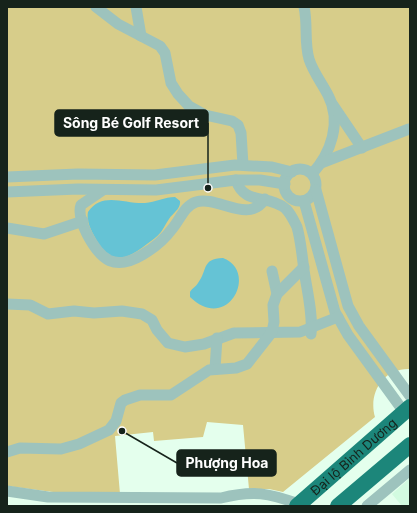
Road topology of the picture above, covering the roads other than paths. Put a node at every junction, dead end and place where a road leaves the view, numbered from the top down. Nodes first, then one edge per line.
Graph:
1 (96, 7) edge
2 (136, 7) edge
3 (304, 7) edge
4 (141, 36) junction
5 (331, 102) junction
6 (409, 129) edge
7 (362, 148) junction
8 (321, 163) junction
9 (243, 165) junction
10 (292, 172) junction
11 (312, 174) junction
12 (7, 177) edge
13 (236, 180) junction
14 (285, 184) junction
15 (103, 190) junction
16 (316, 190) junction
17 (7, 192) edge
18 (265, 200) junction
19 (304, 200) junction
20 (83, 222) junction
21 (7, 228) edge
22 (304, 267) junction
23 (272, 271) dead end
24 (277, 294) junction
25 (7, 304) edge
26 (338, 318) junction
27 (312, 331) junction
28 (272, 332) junction
29 (217, 338) junction
30 (215, 369) junction
31 (410, 396) edge
32 (407, 409) edge
33 (410, 445) edge
34 (7, 452) edge
35 (410, 470) edge
36 (7, 490) edge
37 (298, 505) edge
38 (370, 505) edge
39 (338, 506) edge

1 - 4 street
2 - 4 street
3 - 5 street
4 - 9 street
5 - 7 street
5 - 8 street
6 - 7 street
7 - 8 street
8 - 11 street
9 - 10 street
9 - 12 street
10 - 11 street
10 - 14 street
11 - 16 street
13 - 14 street
13 - 15 street
13 - 18 street
14 - 19 street
15 - 17 street
15 - 20 street
16 - 19 street
16 - 31 street
18 - 20 street
18 - 22 street
19 - 26 street
20 - 21 street
22 - 24 street
22 - 27 street
23 - 24 street
24 - 28 street
25 - 29 street
26 - 27 street
26 - 32 street
27 - 28 street
28 - 29 street
28 - 30 street
29 - 30 street
30 - 34 street
32 - 37 highway, Đại lộ Bình Dương
33 - 39 highway, Đại lộ Bình Dương
35 - 38 street
36 - 37 street

